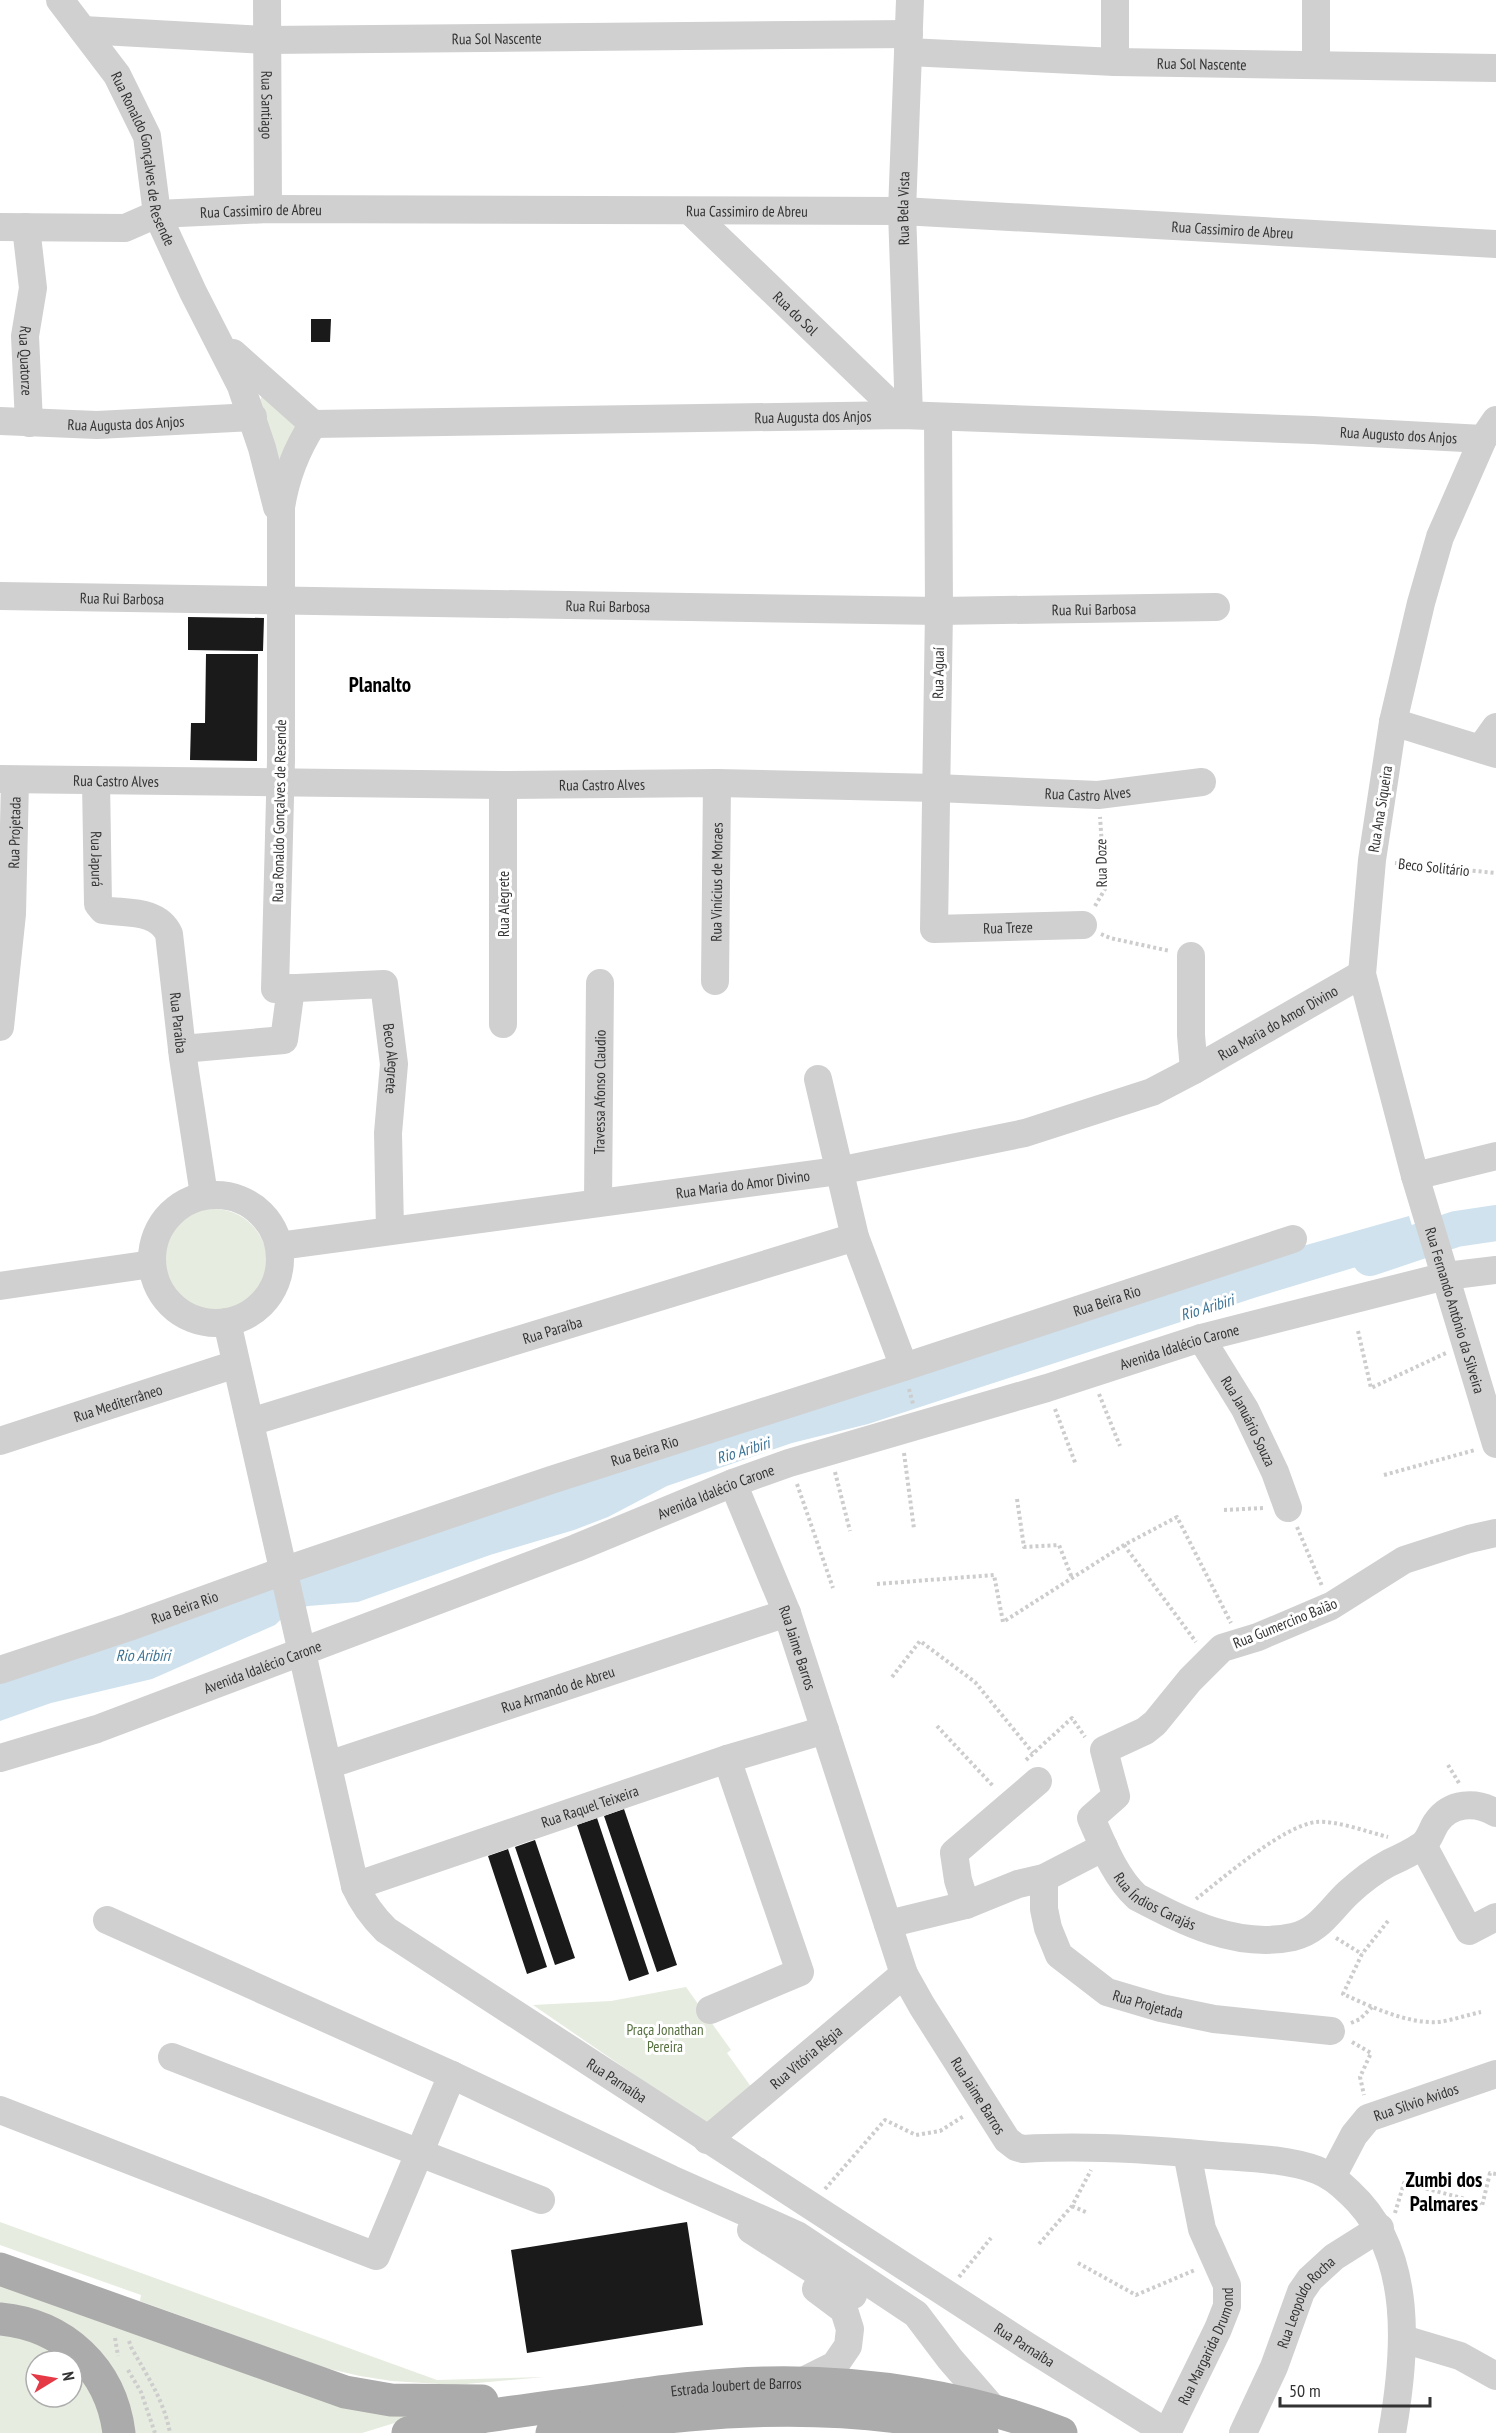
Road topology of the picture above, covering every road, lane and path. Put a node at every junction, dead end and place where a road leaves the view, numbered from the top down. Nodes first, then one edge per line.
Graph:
1 (60, 0) edge
2 (267, 0) edge
3 (910, 0) edge
4 (1115, 0) edge
5 (1316, 0) edge
6 (83, 30) junction
7 (266, 39) junction
8 (909, 43) junction
9 (1115, 62) junction
10 (1316, 65) junction
11 (1496, 68) edge
12 (268, 209) junction
13 (690, 211) junction
14 (902, 211) junction
15 (157, 214) junction
16 (13, 227) edge
17 (1496, 244) edge
18 (256, 400) junction
19 (905, 415) junction
20 (938, 417) junction
21 (0, 421) edge
22 (29, 423) junction
23 (313, 424) junction
24 (1313, 430) joint
25 (1490, 430) edge
26 (278, 472) junction
27 (0, 596) edge
28 (282, 601) junction
29 (1216, 607) dead end
30 (939, 611) junction
31 (1393, 722) junction
32 (1491, 743) edge
33 (8, 779) edge
34 (96, 781) junction
35 (280, 782) junction
36 (1202, 782) dead end
37 (717, 783) junction
38 (503, 785) junction
39 (936, 788) junction
40 (1098, 795) junction
41 (1372, 860) junction
42 (1496, 873) edge
43 (162, 923) joint
44 (1083, 925) junction
45 (934, 930) joint
46 (1191, 956) joint
47 (1362, 974) junction
48 (715, 981) dead end
49 (600, 983) dead end
50 (291, 988) junction
51 (502, 1024) dead end
52 (0, 1027) edge
53 (182, 1049) junction
54 (1194, 1070) junction
55 (818, 1079) dead end
56 (1496, 1156) edge
57 (838, 1171) junction
58 (1415, 1176) junction
59 (204, 1196) junction
60 (598, 1202) junction
61 (1425, 1209) joint
62 (390, 1230) junction
63 (855, 1236) junction
64 (1293, 1239) dead end
65 (279, 1246) junction
66 (1442, 1262) junction
67 (152, 1264) junction
68 (1496, 1270) edge
69 (0, 1286) edge
70 (227, 1322) junction
71 (1358, 1331) dead end
72 (1201, 1338) junction
73 (1466, 1344) junction
74 (236, 1364) junction
75 (906, 1376) junction
76 (1077, 1378) junction
77 (1047, 1389) junction
78 (913, 1405) dead end
79 (250, 1422) junction
80 (901, 1432) junction
81 (0, 1441) edge
82 (1496, 1444) edge
83 (1120, 1446) dead end
84 (829, 1451) junction
85 (789, 1463) junction
86 (1076, 1465) dead end
87 (1384, 1475) dead end
88 (733, 1483) junction
89 (1017, 1499) dead end
90 (1288, 1508) junction
91 (1224, 1510) dead end
92 (914, 1529) dead end
93 (850, 1531) dead end
94 (1496, 1533) edge
95 (1124, 1545) junction
96 (284, 1573) junction
97 (1072, 1578) junction
98 (877, 1584) dead end
99 (832, 1588) dead end
100 (1331, 1606) junction
101 (787, 1613) junction
102 (1241, 1642) junction
103 (301, 1652) junction
104 (1208, 1660) junction
105 (0, 1670) edge
106 (892, 1677) dead end
107 (937, 1726) dead end
108 (825, 1730) junction
109 (1033, 1754) dead end
110 (0, 1758) edge
111 (727, 1759) junction
112 (328, 1765) junction
113 (1038, 1781) dead end
114 (995, 1788) dead end
115 (1496, 1813) edge
116 (1423, 1845) junction
117 (1104, 1847) junction
118 (1044, 1878) junction
119 (355, 1886) junction
120 (966, 1905) junction
121 (1177, 1915) junction
122 (1496, 1917) edge
123 (107, 1920) dead end
124 (1388, 1922) dead end
125 (888, 1924) junction
126 (1318, 1926) junction
127 (1362, 1954) junction
128 (904, 1974) junction
129 (710, 2010) dead end
130 (1481, 2012) dead end
131 (1330, 2031) dead end
132 (172, 2057) dead end
133 (1496, 2074) edge
134 (452, 2075) junction
135 (985, 2103) junction
136 (0, 2110) edge
137 (707, 2140) junction
138 (1102, 2148) junction
139 (1187, 2153) junction
140 (419, 2154) junction
141 (1496, 2174) edge
142 (1332, 2177) junction
143 (671, 2179) junction
144 (540, 2200) dead end
145 (1072, 2205) junction
146 (810, 2206) junction
147 (1088, 2213) dead end
148 (1380, 2228) junction
149 (991, 2238) dead end
150 (1039, 2244) dead end
151 (1217, 2260) junction
152 (1078, 2264) dead end
153 (0, 2269) edge
154 (946, 2293) junction
155 (128, 2315) junction
156 (0, 2319) edge
157 (1403, 2339) junction
158 (120, 2360) dead end
159 (126, 2368) dead end
160 (1496, 2376) edge
161 (799, 2383) junction
162 (604, 2400) junction
163 (989, 2422) edge
164 (622, 2427) edge
165 (119, 2433) edge
166 (154, 2433) edge
167 (170, 2433) edge
168 (408, 2433) edge
169 (552, 2433) edge
170 (1061, 2433) edge
171 (1167, 2433) edge
172 (1243, 2433) edge
173 (1392, 2433) edge

1 - 6 street, Rua Ronaldo Gonçalves de Resende
2 - 7 street, Rua Santiago
3 - 8 street, Rua Bela Vista
4 - 9 street
5 - 10 street
6 - 7 street, Rua Sol Nascente
6 - 15 street, Rua Ronaldo Gonçalves de Resende
7 - 8 street, Rua Sol Nascente
7 - 12 street, Rua Santiago
8 - 9 street, Rua Sol Nascente
8 - 14 street, Rua Bela Vista
9 - 10 street, Rua Sol Nascente
10 - 11 street, Rua Sol Nascente
12 - 13 street, Rua Cassimiro de Abreu
12 - 15 street, Rua Cassimiro de Abreu
13 - 14 street, Rua Cassimiro de Abreu
13 - 19 street, Rua do Sol
14 - 17 street, Rua Cassimiro de Abreu
14 - 19 street, Rua Bela Vista
15 - 16 street, Rua Cassimiro de Abreu
15 - 18 street, Rua Ronaldo Gonçalves de Resende
16 - 22 street, Rua Quatorze
18 - 22 street, Rua Augusta dos Anjos
18 - 23 street, Rua Ronaldo Gonçalves de Resende
18 - 26 street, Rua Ronaldo Gonçalves de Resende
19 - 20 street, Rua Augusta dos Anjos
19 - 23 street, Rua Augusta dos Anjos
20 - 24 street, Rua Augusta dos Anjos
20 - 30 street, Rua Aguaí
21 - 22 street, Rua Augusta dos Anjos
23 - 26 street, Rua Ronaldo Gonçalves de Resende
24 - 25 street, Rua Augusto dos Anjos
25 - 31 street, Rua Ana Siqueira
26 - 28 street, Rua Ronaldo Gonçalves de Resende
27 - 28 street, Rua Rui Barbosa
28 - 30 street, Rua Rui Barbosa
28 - 35 street, Rua Ronaldo Gonçalves de Resende
29 - 30 street, Rua Rui Barbosa
30 - 39 street, Rua Aguaí
31 - 32 street
31 - 41 street, Rua Ana Siqueira
33 - 34 street, Rua Castro Alves
33 - 52 street, Rua Projetada
34 - 35 street, Rua Castro Alves
34 - 43 street, Rua Japurá
35 - 38 street, Rua Castro Alves
35 - 50 street, Rua Ronaldo Gonçalves de Resende
36 - 40 street, Rua Castro Alves
37 - 38 street, Rua Castro Alves
37 - 39 street, Rua Castro Alves
37 - 48 street, Rua Vinícius de Moraes
38 - 51 street, Rua Alegrete
39 - 40 street, Rua Castro Alves
39 - 45 street, Rua Aguaí
40 - 44 path, Rua Doze
41 - 42 path, Beco Solitário
41 - 47 street, Rua Ana Siqueira
43 - 53 street, Rua Paraíba
44 - 45 street, Rua Treze
44 - 46 path
46 - 54 street
47 - 54 street, Rua Maria do Amor Divino
47 - 58 street, Rua Ana Siqueira
49 - 60 street, Travessa Afonso Claudio
50 - 53 street
50 - 62 street, Beco Alegrete
53 - 59 street, Rua Paraíba
54 - 57 street, Rua Maria do Amor Divino
55 - 57 street
56 - 58 street
57 - 60 street, Rua Maria do Amor Divino
57 - 63 street
58 - 61 street, Rua Ana Siqueira
59 - 65 street
59 - 67 street
60 - 62 street, Rua Maria do Amor Divino
61 - 66 street, Rua Fernando Antônio da Silveira
62 - 65 street, Rua Maria do Amor Divino
63 - 75 street
63 - 79 street, Rua Paraíba
64 - 75 street, Rua Beira Rio
65 - 70 street
66 - 68 street, Avenida Idalécio Carone
66 - 72 street, Avenida Idalécio Carone
66 - 73 street, Rua Fernando Antônio da Silveira
67 - 69 street
67 - 70 street
70 - 74 street
71 - 73 path
72 - 76 street, Avenida Idalécio Carone
72 - 90 street, Rua Januário Souza
73 - 82 street, Rua Fernando Antônio da Silveira
74 - 79 street
74 - 81 street, Rua Mediterrâneo
75 - 78 path
75 - 96 street, Rua Beira Rio
76 - 77 street, Avenida Idalécio Carone
76 - 83 path
77 - 80 street, Avenida Idalécio Carone
77 - 86 path
79 - 96 street
80 - 84 street, Avenida Idalécio Carone
80 - 92 path
82 - 87 path
84 - 85 street, Avenida Idalécio Carone
84 - 93 path
85 - 88 street, Avenida Idalécio Carone
85 - 99 path
88 - 101 street, Rua Jaime Barros
88 - 103 street, Avenida Idalécio Carone
89 - 97 path
90 - 91 path
90 - 100 path
94 - 100 street, Rua Gumercino Baião
95 - 97 path
95 - 102 path
95 - 104 path
96 - 103 street, Rua Parnaíba
96 - 105 street, Rua Beira Rio
97 - 98 path
100 - 102 street, Rua Gumercino Baião
101 - 108 street, Rua Jaime Barros
101 - 112 street, Rua Armando de Abreu
102 - 104 street, Rua Gumercino Baião
103 - 110 street, Avenida Idalécio Carone
103 - 112 street, Rua Parnaíba
104 - 117 street, Rua Gumercino Baião
106 - 109 path
107 - 114 path
108 - 111 street, Rua Raquel Teixeira
108 - 125 street, Rua Jaime Barros
111 - 119 street, Rua Raquel Teixeira
111 - 129 street
112 - 119 street, Rua Parnaíba
113 - 120 street
115 - 116 street
116 - 121 path
116 - 122 street
116 - 126 street, Rua Índios Carajás
117 - 118 street
117 - 121 street, Rua Índios Carajás
118 - 120 street
118 - 131 street, Rua Projetada
119 - 137 street, Rua Parnaíba
120 - 125 street
121 - 126 street, Rua Índios Carajás
123 - 134 street
124 - 127 path
125 - 128 street, Rua Jaime Barros
126 - 127 path
127 - 130 path
128 - 135 street, Rua Jaime Barros
128 - 137 street, Rua Vitória Régia
132 - 140 street
133 - 142 street, Rua Sílvio Avidos
134 - 140 street
134 - 143 street
135 - 138 street, Rua Jaime Barros
135 - 146 path
136 - 140 street
137 - 146 street, Rua Parnaíba
138 - 139 street, Rua Jaime Barros
138 - 145 path
139 - 142 street, Rua Jaime Barros
139 - 151 street, Rua Margarida Drumond
140 - 144 street
141 - 148 path
142 - 148 street, Rua Jaime Barros
143 - 161 street
143 - 163 street
145 - 147 path
145 - 150 path
146 - 154 street, Rua Parnaíba
148 - 157 street, Rua Jaime Barros
148 - 172 street, Rua Leopoldo Rocha
149 - 154 path
151 - 152 path
151 - 171 street, Rua Margarida Drumond
153 - 155 main road
154 - 171 street, Rua Parnaíba
155 - 158 path
155 - 162 main road
155 - 167 path
156 - 165 main road
157 - 160 street
157 - 173 street, Rua Jaime Barros
159 - 166 path
161 - 162 main road, Estrada Joubert de Barros
161 - 163 main road, Estrada Joubert de Barros
162 - 168 main road, Estrada Joubert de Barros
163 - 164 main road, Estrada Joubert de Barros
163 - 170 main road, Estrada Joubert de Barros
164 - 169 main road, Estrada Joubert de Barros

